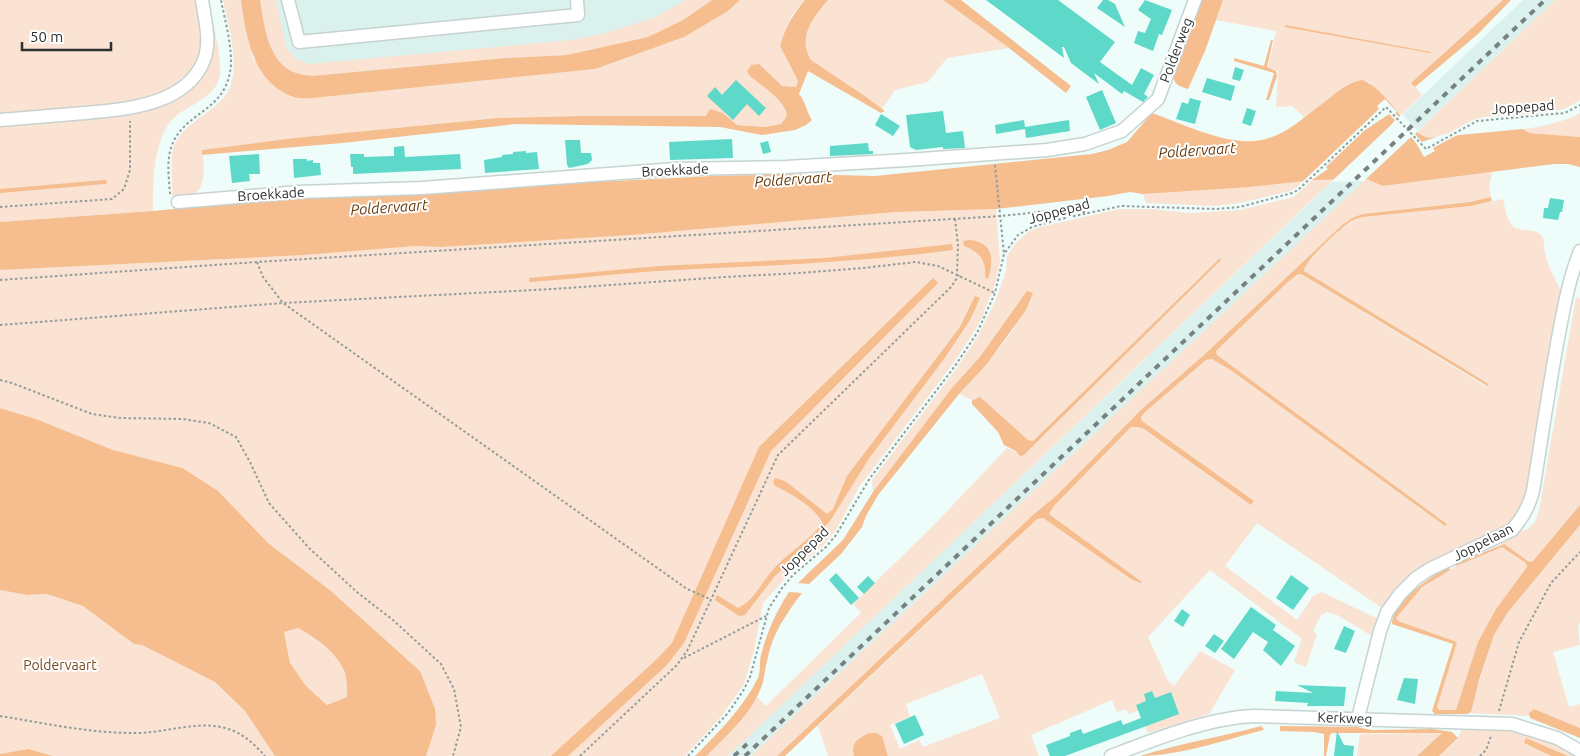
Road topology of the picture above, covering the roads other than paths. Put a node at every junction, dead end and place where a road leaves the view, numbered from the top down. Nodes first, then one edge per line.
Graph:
1 (202, 0) edge
2 (288, 0) edge
3 (577, 0) edge
4 (1195, 0) edge
5 (1158, 99) joint
6 (0, 120) edge
7 (178, 202) road end
8 (1580, 251) edge
9 (1358, 718) junction
10 (1580, 751) edge
11 (1111, 756) edge

1 - 6 street
2 - 3 street
4 - 5 street, Polderweg
5 - 7 street, Broekkade
8 - 9 street, Joppelaan
9 - 10 street, Kerkweg
9 - 11 street, Kerkweg

